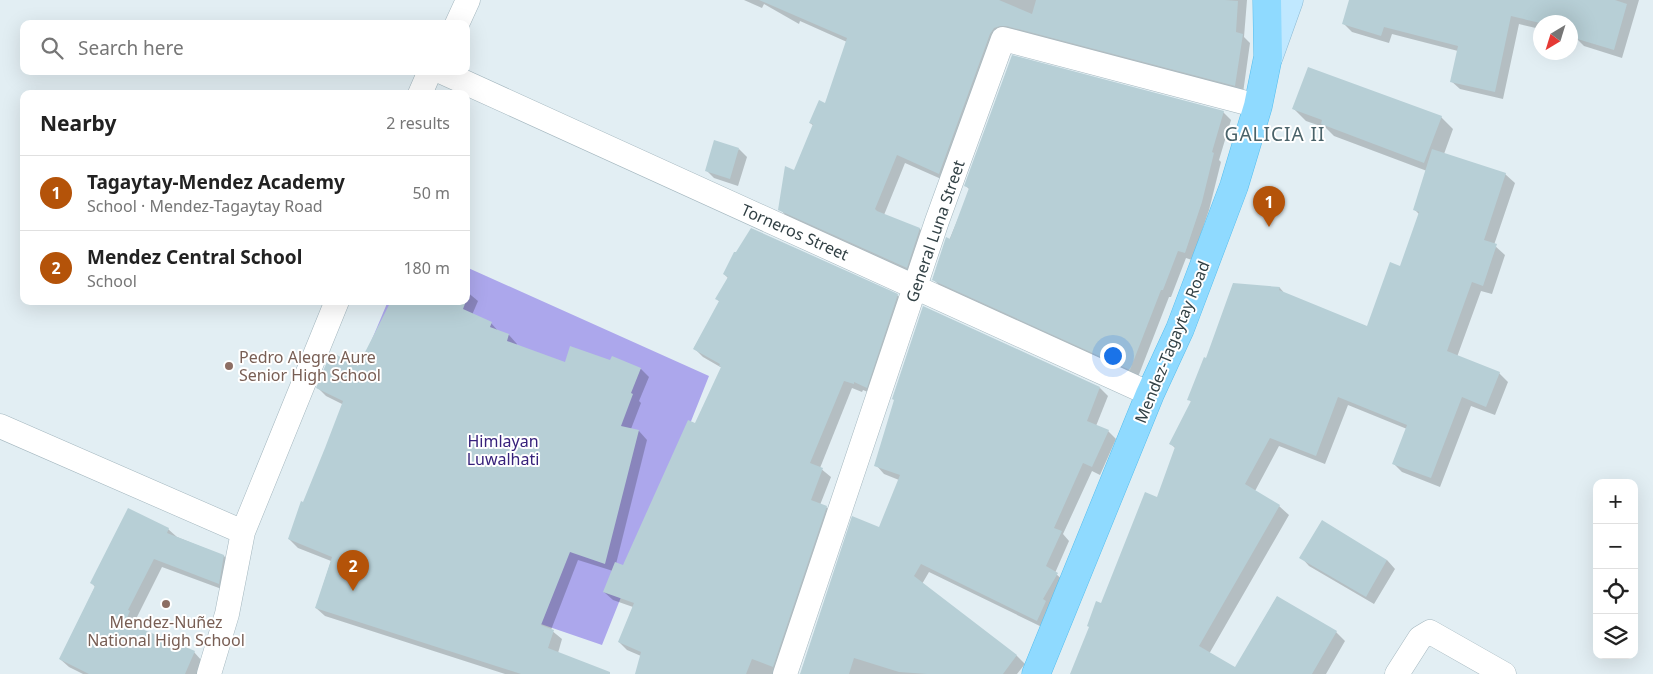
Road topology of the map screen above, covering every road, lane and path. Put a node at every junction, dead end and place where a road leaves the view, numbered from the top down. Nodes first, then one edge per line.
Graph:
1 (468, 0) edge
2 (1267, 0) edge
3 (1289, 0) edge
4 (459, 20) edge
5 (1268, 57) junction
6 (428, 75) edge
7 (449, 75) edge
8 (422, 90) edge
9 (1258, 106) junction
10 (915, 287) junction
11 (334, 305) edge
12 (1150, 394) junction
13 (9, 430) edge
14 (243, 532) junction
15 (209, 674) edge
16 (785, 674) edge
17 (1036, 674) edge
18 (1397, 674) edge
19 (1504, 674) edge

1 - 4 street
2 - 5 main road, Mendez-Tagaytay Road
3 - 5 main road
5 - 9 main road, Mendez-Tagaytay Road
6 - 8 street
7 - 10 street, Torneros Street
9 - 10 street, General Luna Street
9 - 12 main road, Mendez-Tagaytay Road
10 - 12 street, Torneros Street
10 - 16 street, General Luna Street
11 - 14 street
12 - 17 main road, Mendez-Tagaytay Road
13 - 14 street
14 - 15 street
18 - 19 street

